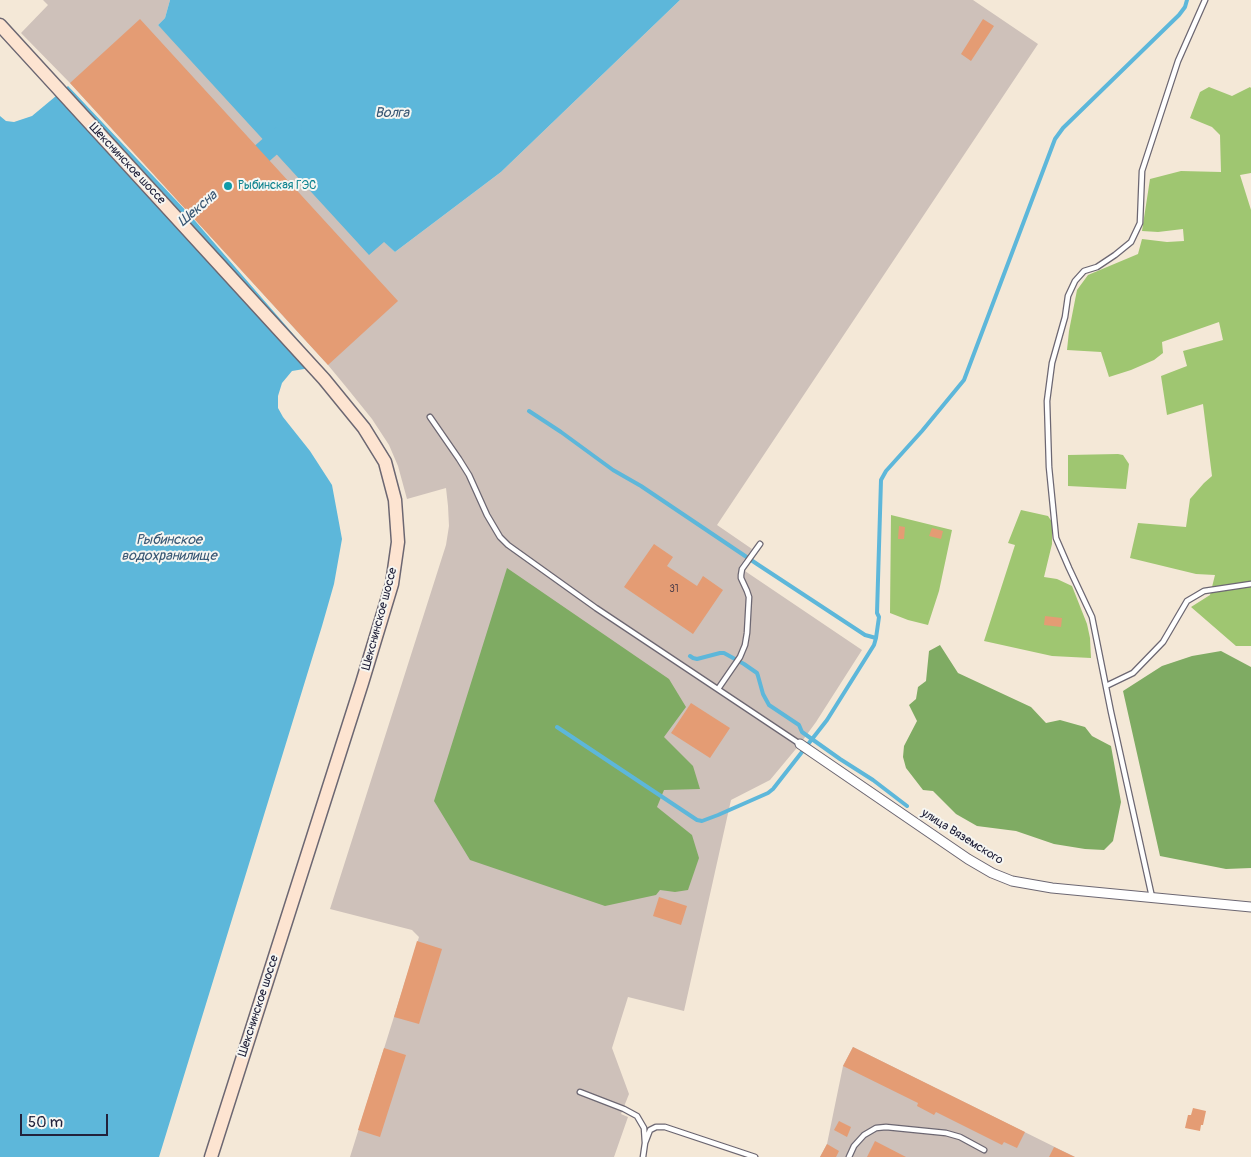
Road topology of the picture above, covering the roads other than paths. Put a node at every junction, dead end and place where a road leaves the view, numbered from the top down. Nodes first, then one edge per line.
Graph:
1 (1205, 0) edge
2 (0, 25) edge
3 (430, 417) dead end
4 (760, 544) dead end
5 (1251, 584) edge
6 (1106, 686) junction
7 (718, 689) junction
8 (800, 744) joint
9 (1152, 897) junction
10 (1251, 907) edge
11 (580, 1092) dead end
12 (645, 1143) junction
13 (984, 1150) dead end
14 (211, 1157) edge
15 (643, 1157) edge
16 (755, 1157) edge
17 (849, 1157) edge

1 - 6 lane
2 - 14 main road, Шекснинское шоссе
3 - 7 lane
4 - 7 lane
5 - 6 lane
6 - 9 lane
7 - 8 lane
8 - 9 street, улица Вяземского
9 - 10 street, улица Вяземского
11 - 12 lane
12 - 15 lane
12 - 16 lane
13 - 17 lane

